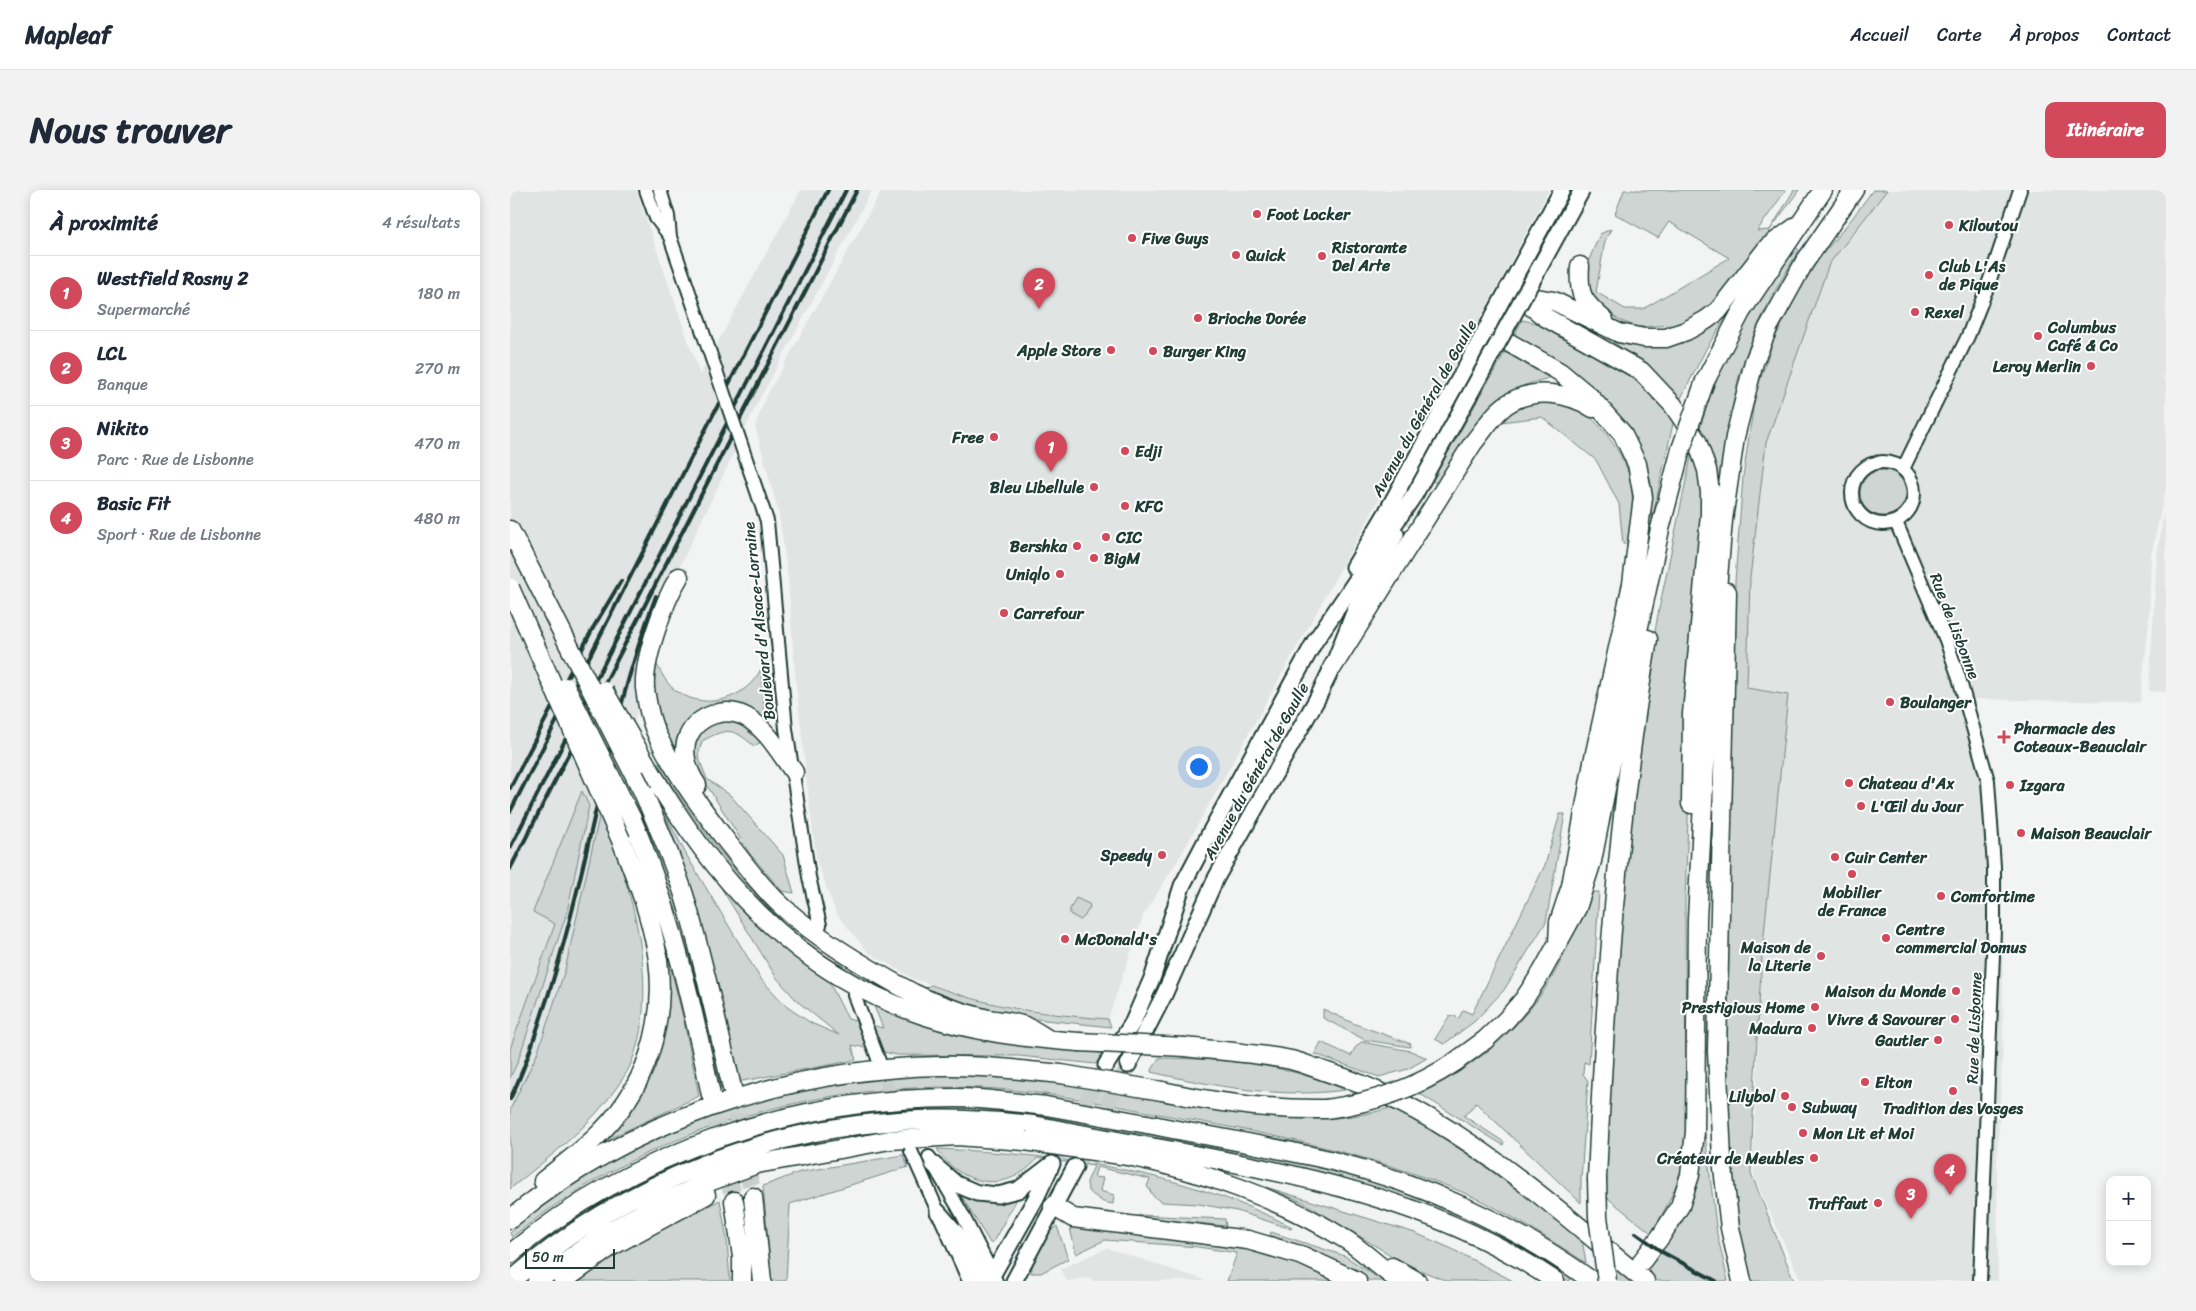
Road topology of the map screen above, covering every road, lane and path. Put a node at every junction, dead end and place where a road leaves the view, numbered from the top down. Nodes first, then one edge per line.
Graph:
1 (646, 190) edge
2 (660, 190) edge
3 (1562, 190) edge
4 (1582, 190) edge
5 (1823, 190) edge
6 (1854, 190) edge
7 (2020, 190) edge
8 (1801, 223) junction
9 (670, 237) junction
10 (1580, 266) dead end
11 (1514, 292) junction
12 (1487, 330) junction
13 (1620, 333) junction
14 (1610, 419) junction
15 (1903, 469) junction
16 (1415, 494) junction
17 (1723, 520) junction
18 (1896, 522) junction
19 (1660, 529) junction
20 (510, 530) edge
21 (522, 551) junction
22 (680, 577) dead end
23 (510, 584) edge
24 (510, 588) edge
25 (1315, 641) junction
26 (1332, 668) junction
27 (794, 772) junction
28 (735, 852) junction
29 (1697, 919) junction
30 (820, 925) dead end
31 (1558, 944) junction
32 (854, 995) tunnel mouth
33 (1048, 1039) junction
34 (878, 1061) tunnel mouth
35 (732, 1088) tunnel mouth
36 (711, 1095) tunnel mouth
37 (1131, 1150) junction
38 (911, 1151) dead end
39 (931, 1160) joint
40 (768, 1164) junction
41 (1063, 1166) junction
42 (753, 1197) tunnel mouth
43 (734, 1201) tunnel mouth
44 (1053, 1206) junction
45 (510, 1209) edge
46 (938, 1212) junction
47 (510, 1220) edge
48 (1358, 1249) junction
49 (510, 1254) edge
50 (1642, 1261) tunnel mouth
51 (1018, 1277) edge
52 (990, 1280) edge
53 (511, 1281) edge
54 (537, 1281) edge
55 (563, 1281) edge
56 (742, 1281) edge
57 (762, 1281) edge
58 (969, 1281) edge
59 (1357, 1281) edge
60 (1400, 1281) edge
61 (1417, 1281) edge
62 (1555, 1281) edge
63 (1592, 1281) edge
64 (1607, 1281) edge
65 (1645, 1281) edge
66 (1742, 1281) edge
67 (1980, 1281) edge

1 - 9 street, Boulevard d'Alsace-Lorraine
2 - 9 street, Boulevard d'Alsace-Lorraine
3 - 11 main road, Avenue du Général de Gaulle
4 - 16 main road, Avenue du Général de Gaulle, bridge
5 - 8 highway
6 - 17 highway
7 - 15 street
8 - 13 highway
8 - 19 highway, bridge
9 - 27 street, Boulevard d'Alsace-Lorraine, bridge
10 - 13 highway
11 - 12 main road, Avenue du Général de Gaulle
11 - 13 highway
11 - 29 highway
12 - 14 highway
12 - 25 main road, Avenue du Général de Gaulle
14 - 26 highway
14 - 31 highway
15 - 18 street
15 - 18 street
16 - 25 main road, Avenue du Général de Gaulle
16 - 26 main road, Avenue du Général de Gaulle
17 - 29 highway
17 - 66 highway
18 - 67 street, Rue de Lisbonne
19 - 31 highway
19 - 64 highway, bridge
20 - 21 highway
21 - 33 highway, bridge
21 - 35 highway, bridge
22 - 28 highway
23 - 36 highway, bridge
24 - 45 highway, bridge
25 - 26 main road, Avenue du Général de Gaulle
27 - 28 highway
27 - 30 street, Boulevard d'Alsace-Lorraine
28 - 33 highway
29 - 50 highway
31 - 47 highway, bridge
32 - 34 street
33 - 65 highway, bridge
37 - 40 highway, bridge
37 - 48 highway
37 - 53 highway, bridge
37 - 62 highway
38 - 46 street
39 - 41 main road
39 - 52 street
40 - 54 highway
40 - 55 highway
41 - 44 main road
41 - 52 main road
42 - 57 highway
43 - 56 highway
44 - 51 main road
44 - 59 highway
46 - 52 main road
46 - 58 street
48 - 60 highway
48 - 61 highway
49 - 63 highway, bridge

